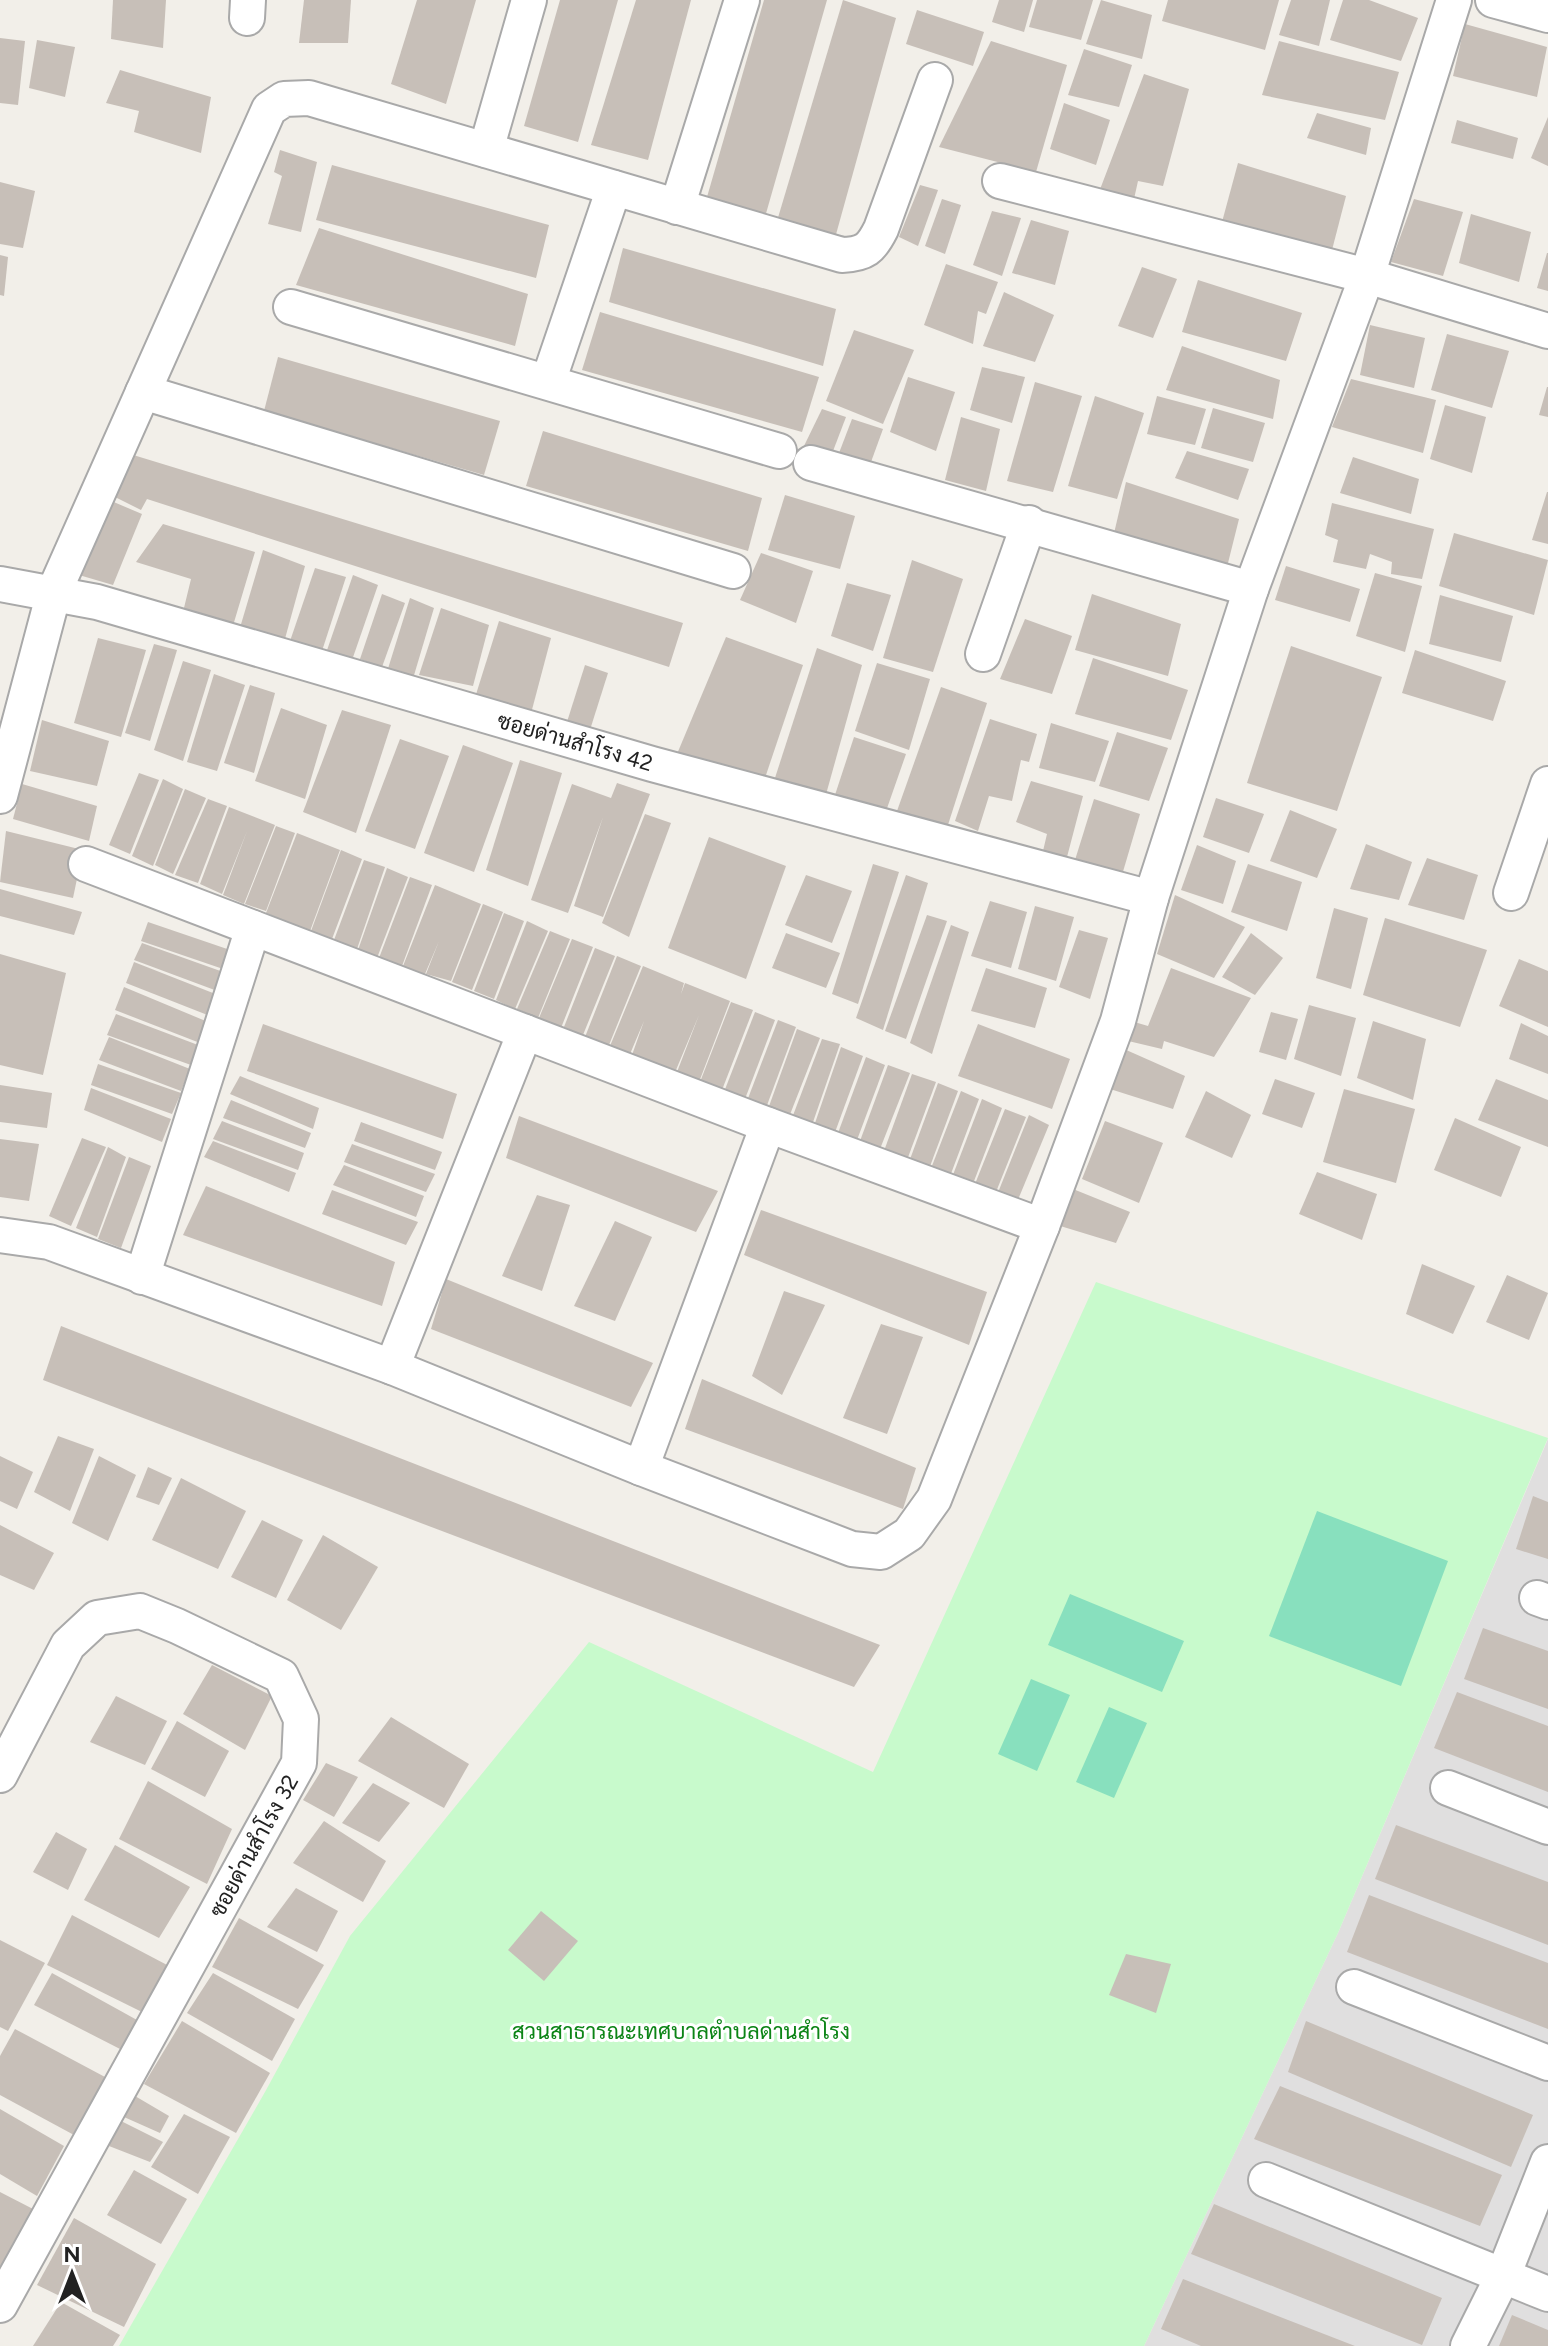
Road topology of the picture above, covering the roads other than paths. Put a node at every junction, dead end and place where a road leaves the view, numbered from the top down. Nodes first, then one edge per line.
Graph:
1 (529, 0) edge
2 (742, 0) edge
3 (1454, 0) edge
4 (1493, 0) edge
5 (1548, 15) edge
6 (935, 80) dead end
7 (486, 150) junction
8 (1000, 181) dead end
9 (614, 188) junction
10 (677, 207) junction
11 (1367, 276) junction
12 (291, 307) dead end
13 (1548, 331) edge
14 (548, 382) junction
15 (143, 392) junction
16 (779, 451) dead end
17 (811, 463) dead end
18 (1029, 523) junction
19 (733, 571) dead end
20 (0, 584) edge
21 (1251, 589) junction
22 (54, 592) junction
23 (983, 654) dead end
24 (1548, 784) edge
25 (0, 796) edge
26 (86, 864) dead end
27 (1511, 893) dead end
28 (1151, 898) junction
29 (253, 928) junction
30 (525, 1032) junction
31 (768, 1125) junction
32 (1042, 1226) junction
33 (0, 1235) edge
34 (142, 1277) junction
35 (392, 1367) junction
36 (641, 1468) junction
37 (0, 1775) edge
38 (1448, 1788) dead end
39 (1548, 1827) edge
40 (1354, 1987) dead end
41 (1548, 2063) edge
42 (1548, 2162) edge
43 (1266, 2180) dead end
44 (1503, 2276) junction
45 (1548, 2294) edge
46 (0, 2305) edge
47 (1468, 2346) edge

1 - 7 street
2 - 10 street
3 - 11 street
4 - 5 street
6 - 10 street
7 - 9 street
7 - 15 street
8 - 11 street
9 - 10 street
9 - 14 street
11 - 13 street
11 - 21 street
12 - 14 street
14 - 16 street
15 - 19 street
15 - 22 street
17 - 18 street
18 - 21 street
18 - 23 street
20 - 22 street, ซอยด่านสำโรง 42
21 - 28 street
22 - 25 street
22 - 28 street, ซอยด่านสำโรง 42
24 - 27 street
26 - 29 street
28 - 32 street
29 - 30 street
29 - 34 street
30 - 31 street
30 - 35 street
31 - 32 street
31 - 36 street
32 - 36 street
33 - 34 street
34 - 35 street
35 - 36 street
37 - 46 street, ซอยด่านสำโรง 32
38 - 39 street
40 - 41 street
42 - 44 street
43 - 44 street
44 - 45 street
44 - 47 street

